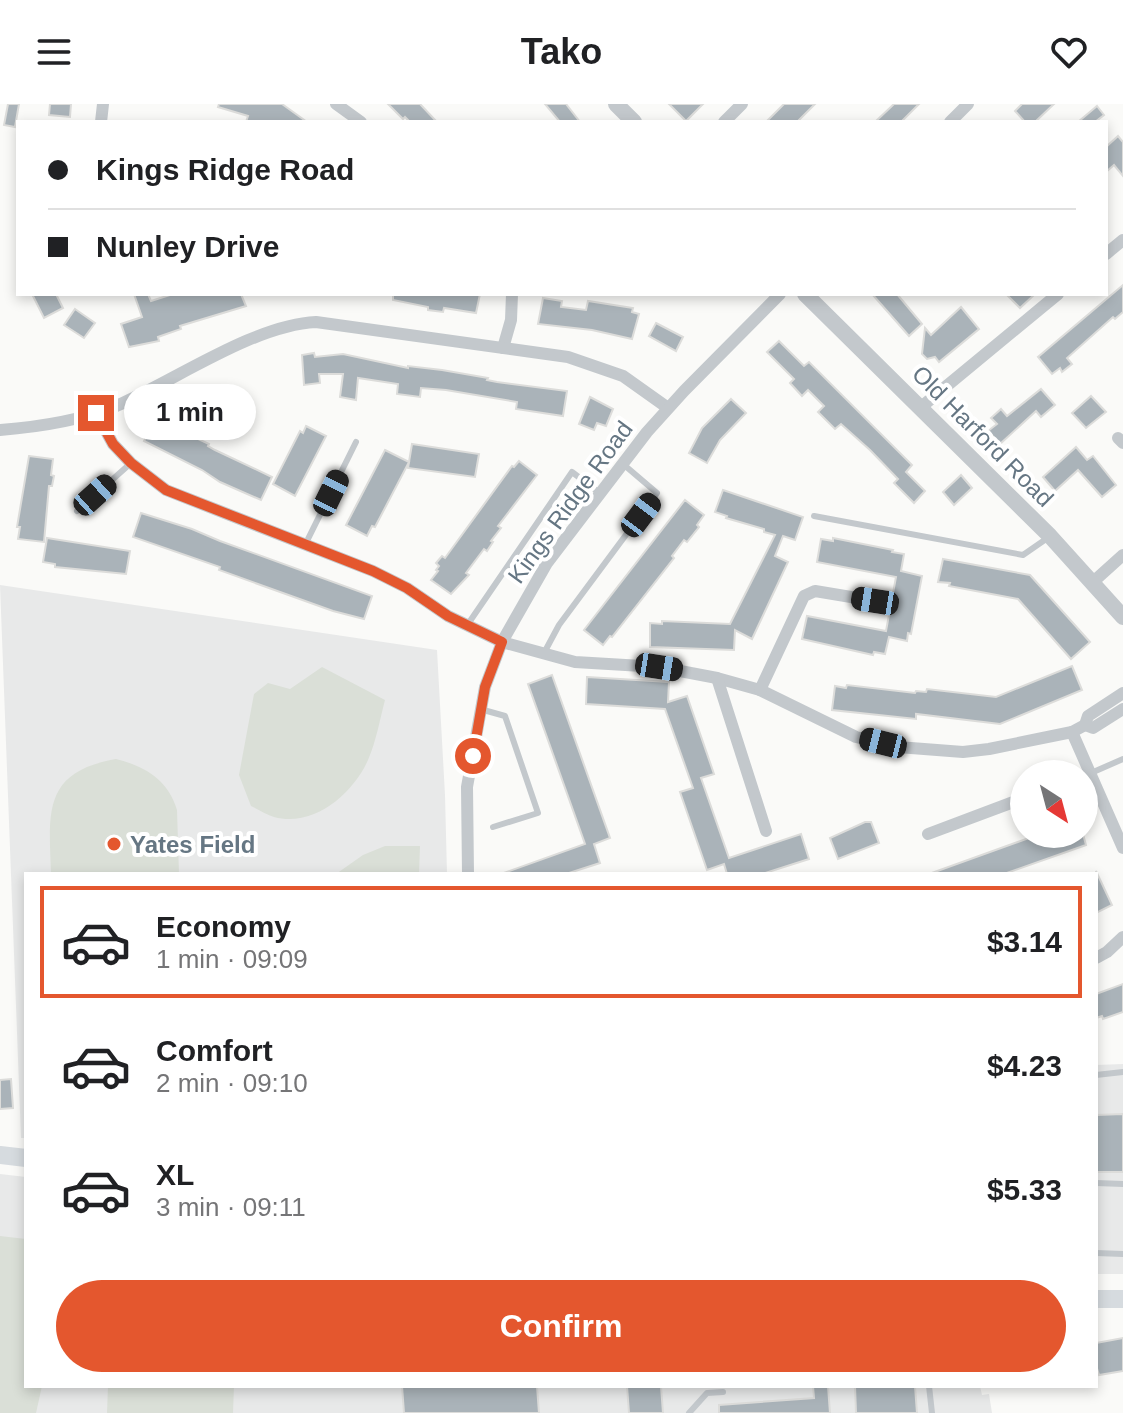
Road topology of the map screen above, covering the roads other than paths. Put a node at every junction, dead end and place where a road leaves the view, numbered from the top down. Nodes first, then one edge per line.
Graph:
1 (336, 104) edge
2 (616, 104) edge
3 (742, 104) edge
4 (968, 104) edge
5 (358, 120) edge
6 (632, 120) edge
7 (726, 120) edge
8 (952, 120) edge
9 (512, 296) edge
10 (778, 296) edge
11 (807, 296) edge
12 (1056, 296) edge
13 (503, 348) junction
14 (668, 408) junction
15 (920, 408) junction
16 (96, 413) junction
17 (0, 430) edge
18 (356, 442) dead end
19 (131, 463) junction
20 (623, 464) junction
21 (601, 494) junction
22 (77, 511) dead end
23 (814, 516) dead end
24 (1050, 536) junction
25 (305, 544) junction
26 (1123, 555) edge
27 (1093, 582) junction
28 (875, 601) dead end
29 (1123, 617) edge
30 (466, 626) junction
31 (502, 642) junction
32 (543, 653) junction
33 (717, 678) junction
34 (760, 690) junction
35 (1123, 693) edge
36 (480, 709) junction
37 (1123, 709) edge
38 (1085, 725) junction
39 (1072, 732) junction
40 (1123, 759) edge
41 (1083, 760) edge
42 (1098, 770) edge
43 (1098, 795) edge
44 (1010, 803) edge
45 (493, 827) dead end
46 (766, 831) dead end
47 (928, 834) dead end
48 (1123, 848) edge
49 (468, 872) edge
50 (1123, 937) edge
51 (1098, 957) edge
52 (1123, 1072) edge
53 (1098, 1075) edge
54 (0, 1155) edge
55 (24, 1158) edge
56 (1098, 1183) edge
57 (1123, 1184) edge
58 (1098, 1253) edge
59 (1123, 1254) edge
60 (1098, 1299) edge
61 (1123, 1299) edge
62 (929, 1388) edge
63 (723, 1392) dead end
64 (689, 1413) edge
65 (932, 1413) edge

1 - 5 street
2 - 6 street
3 - 7 street
4 - 8 street
9 - 13 street
10 - 14 street, Kings Ridge Road
11 - 15 street, Old Harford Road
12 - 15 street
13 - 14 street
13 - 16 street
14 - 20 street, Kings Ridge Road
15 - 24 street, Old Harford Road
16 - 17 street
16 - 19 street
18 - 25 lane
19 - 22 lane
19 - 25 street
20 - 21 street, Kings Ridge Road
20 - 32 lane
21 - 30 lane
21 - 31 street, Kings Ridge Road
23 - 24 lane
24 - 27 street, Old Harford Road
25 - 30 street
26 - 27 street
27 - 29 street, Old Harford Road
28 - 34 street
30 - 31 street
31 - 32 street
31 - 36 street, Kings Ridge Road
32 - 33 street
33 - 34 street
33 - 46 street
34 - 39 street
35 - 38 street
36 - 45 lane
36 - 49 street, Kings Ridge Road
37 - 38 street
38 - 39 street
39 - 41 street
40 - 42 lane
43 - 48 street
44 - 47 street
50 - 51 street
52 - 53 lane
54 - 55 main road
56 - 57 lane
58 - 59 lane
60 - 61 main road
62 - 65 lane
63 - 64 lane

